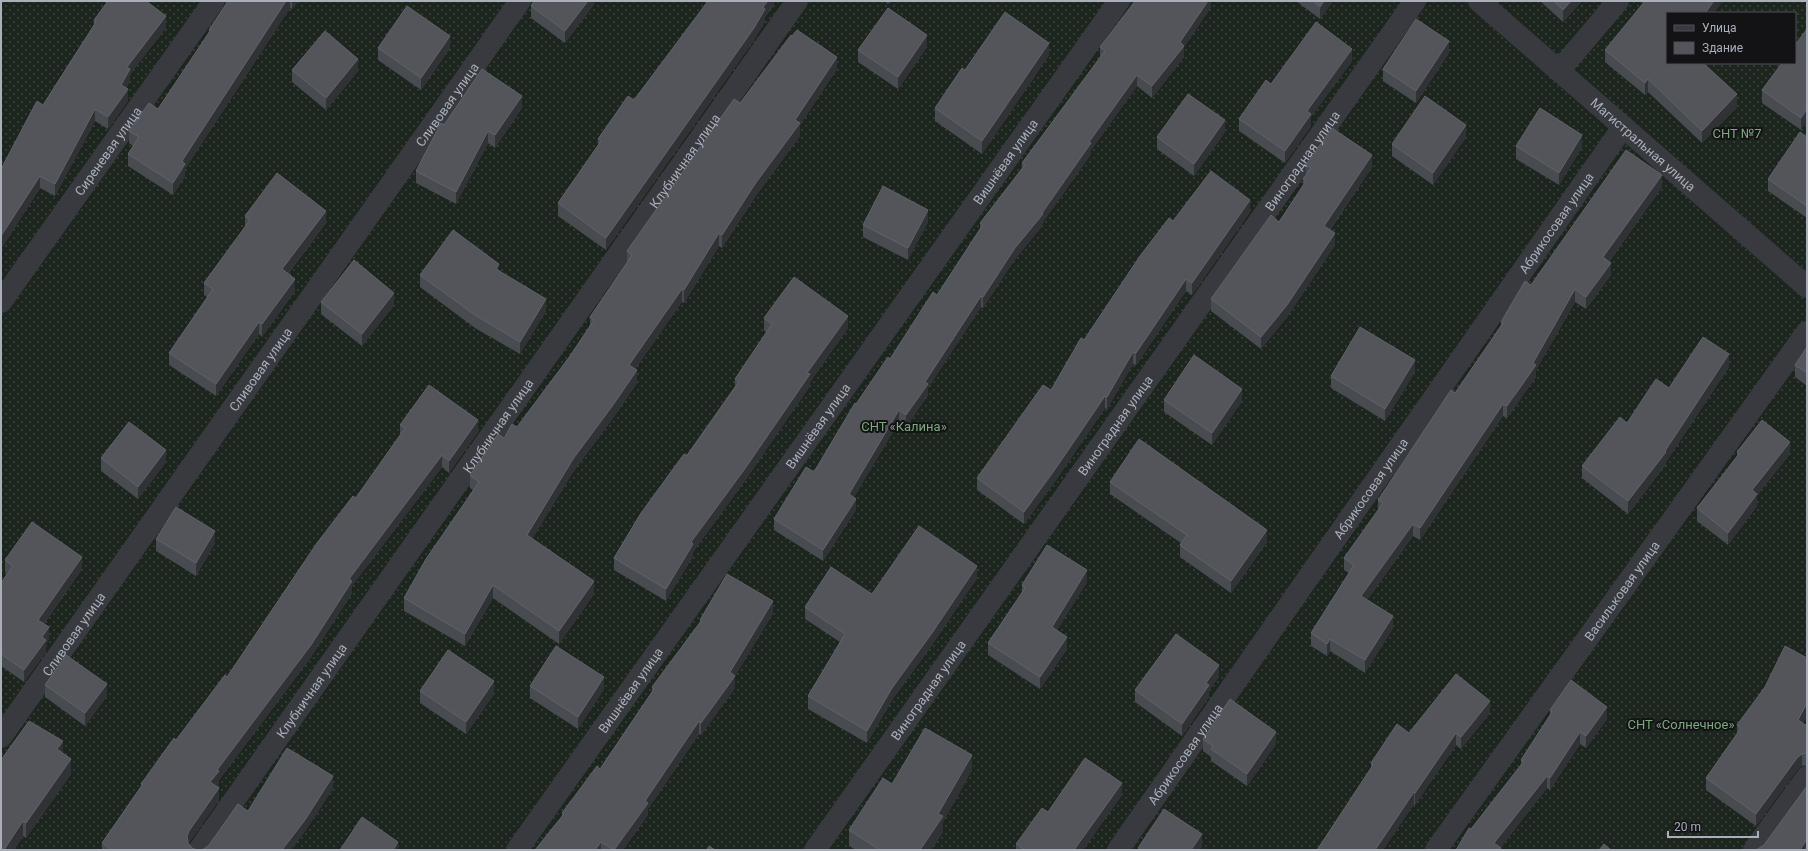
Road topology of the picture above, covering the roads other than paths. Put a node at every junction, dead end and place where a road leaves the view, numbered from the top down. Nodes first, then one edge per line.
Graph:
1 (214, 1) edge
2 (520, 1) edge
3 (797, 1) edge
4 (1119, 1) edge
5 (1415, 1) edge
6 (1479, 1) edge
7 (1618, 1) edge
8 (1559, 70) junction
9 (1623, 127) junction
10 (1805, 279) edge
11 (1, 302) edge
12 (1807, 332) edge
13 (1, 737) edge
14 (1807, 777) edge
15 (199, 850) edge
16 (517, 850) edge
17 (815, 850) edge
18 (1118, 850) edge
19 (1436, 850) edge
20 (1754, 850) edge

1 - 11 street, Сиреневая улица
2 - 13 street, Сливовая улица
3 - 15 street, Клубничная улица
4 - 16 street, Вишнёвая улица
5 - 17 street, Виноградная улица
6 - 8 street, Магистральная улица
7 - 8 street
8 - 9 street, Магистральная улица
9 - 10 street, Магистральная улица
9 - 18 street, Абрикосовая улица
12 - 19 street, Васильковая улица
14 - 20 street

